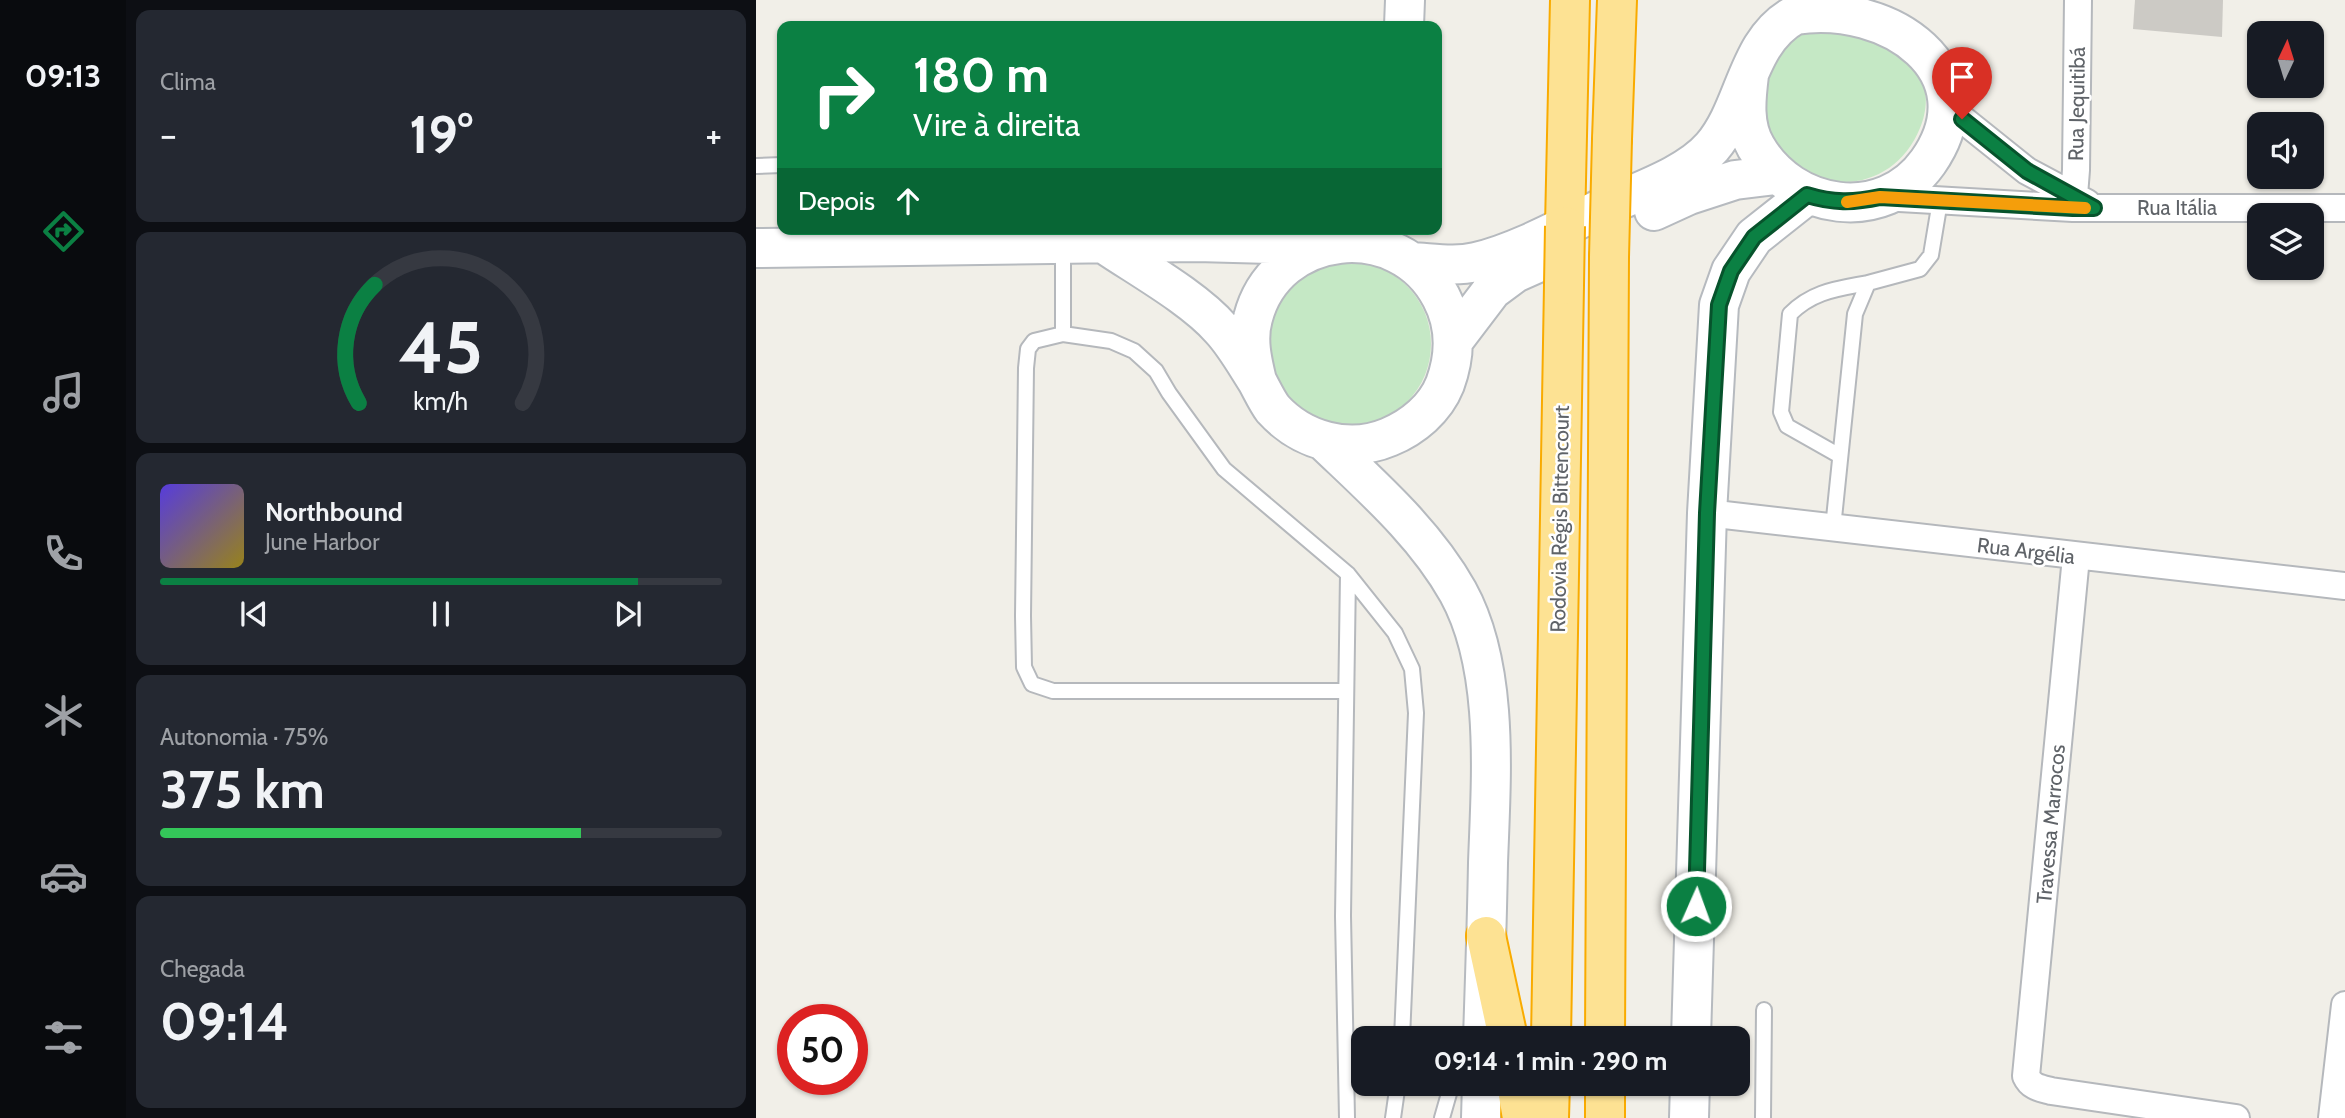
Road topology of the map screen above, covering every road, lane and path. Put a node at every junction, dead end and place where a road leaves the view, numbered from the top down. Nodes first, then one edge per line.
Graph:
1 (1405, 0) edge
2 (1570, 0) edge
3 (1616, 0) edge
4 (2078, 0) edge
5 (1866, 2) edge
6 (1404, 21) edge
7 (1749, 75) junction
8 (1947, 107) junction
9 (777, 165) edge
10 (756, 166) edge
11 (1792, 185) junction
12 (1880, 197) junction
13 (1940, 201) junction
14 (2081, 204) junction
15 (2345, 208) edge
16 (1219, 236) edge
17 (944, 237) edge
18 (1324, 242) edge
19 (1063, 245) junction
20 (1106, 245) junction
21 (756, 248) edge
22 (1412, 262) junction
23 (1868, 283) junction
24 (1063, 334) junction
25 (1454, 340) junction
26 (1256, 381) junction
27 (1324, 441) junction
28 (1840, 456) junction
29 (1707, 513) junction
30 (1833, 528) junction
31 (2076, 556) junction
32 (1348, 574) junction
33 (2345, 586) edge
34 (1346, 691) junction
35 (1486, 952) junction
36 (2345, 1004) edge
37 (1764, 1010) dead end
38 (1403, 1026) edge
39 (1477, 1026) edge
40 (1505, 1026) edge
41 (1551, 1026) edge
42 (1605, 1026) edge
43 (1692, 1026) edge
44 (1396, 1096) edge
45 (1448, 1096) edge
46 (1482, 1096) edge
47 (1518, 1096) edge
48 (1550, 1096) edge
49 (1605, 1096) edge
50 (1690, 1096) edge
51 (1347, 1118) edge
52 (1392, 1118) edge
53 (1442, 1118) edge
54 (1481, 1118) edge
55 (1522, 1118) edge
56 (1549, 1118) edge
57 (1605, 1118) edge
58 (1689, 1118) edge
59 (1763, 1118) edge
60 (2236, 1118) edge
61 (2332, 1118) edge

1 - 6 main road
2 - 41 highway, Rodovia Régis Bittencourt, bridge
3 - 42 highway, bridge
4 - 14 street, Rua Jequitibá
5 - 7 main road
5 - 8 main road
7 - 11 main road
7 - 22 main road
8 - 12 main road
8 - 14 street, Rua Itália
9 - 10 lane
11 - 12 main road
11 - 25 main road
11 - 29 main road
12 - 13 street, Rua Itália
13 - 14 street, Rua Itália
13 - 23 lane
14 - 15 street, Rua Itália
16 - 18 main road
16 - 20 main road
17 - 19 main road
17 - 21 main road
18 - 22 main road
18 - 26 main road
19 - 20 main road
19 - 24 lane
20 - 26 main road
22 - 25 main road
23 - 28 lane
23 - 28 lane
24 - 32 lane
24 - 34 lane
25 - 27 main road
26 - 27 main road
27 - 35 main road
28 - 30 lane
29 - 30 street, Rua Argélia
29 - 43 main road
30 - 31 street, Rua Argélia
31 - 33 street, Rua Argélia
31 - 60 street, Travessa Marrocos
32 - 34 lane
32 - 38 lane
34 - 51 lane
35 - 39 main road
35 - 40 highway
36 - 61 street
37 - 59 lane
44 - 52 lane
45 - 53 lane
46 - 54 main road
47 - 55 highway
48 - 56 highway
49 - 57 highway
50 - 58 main road

